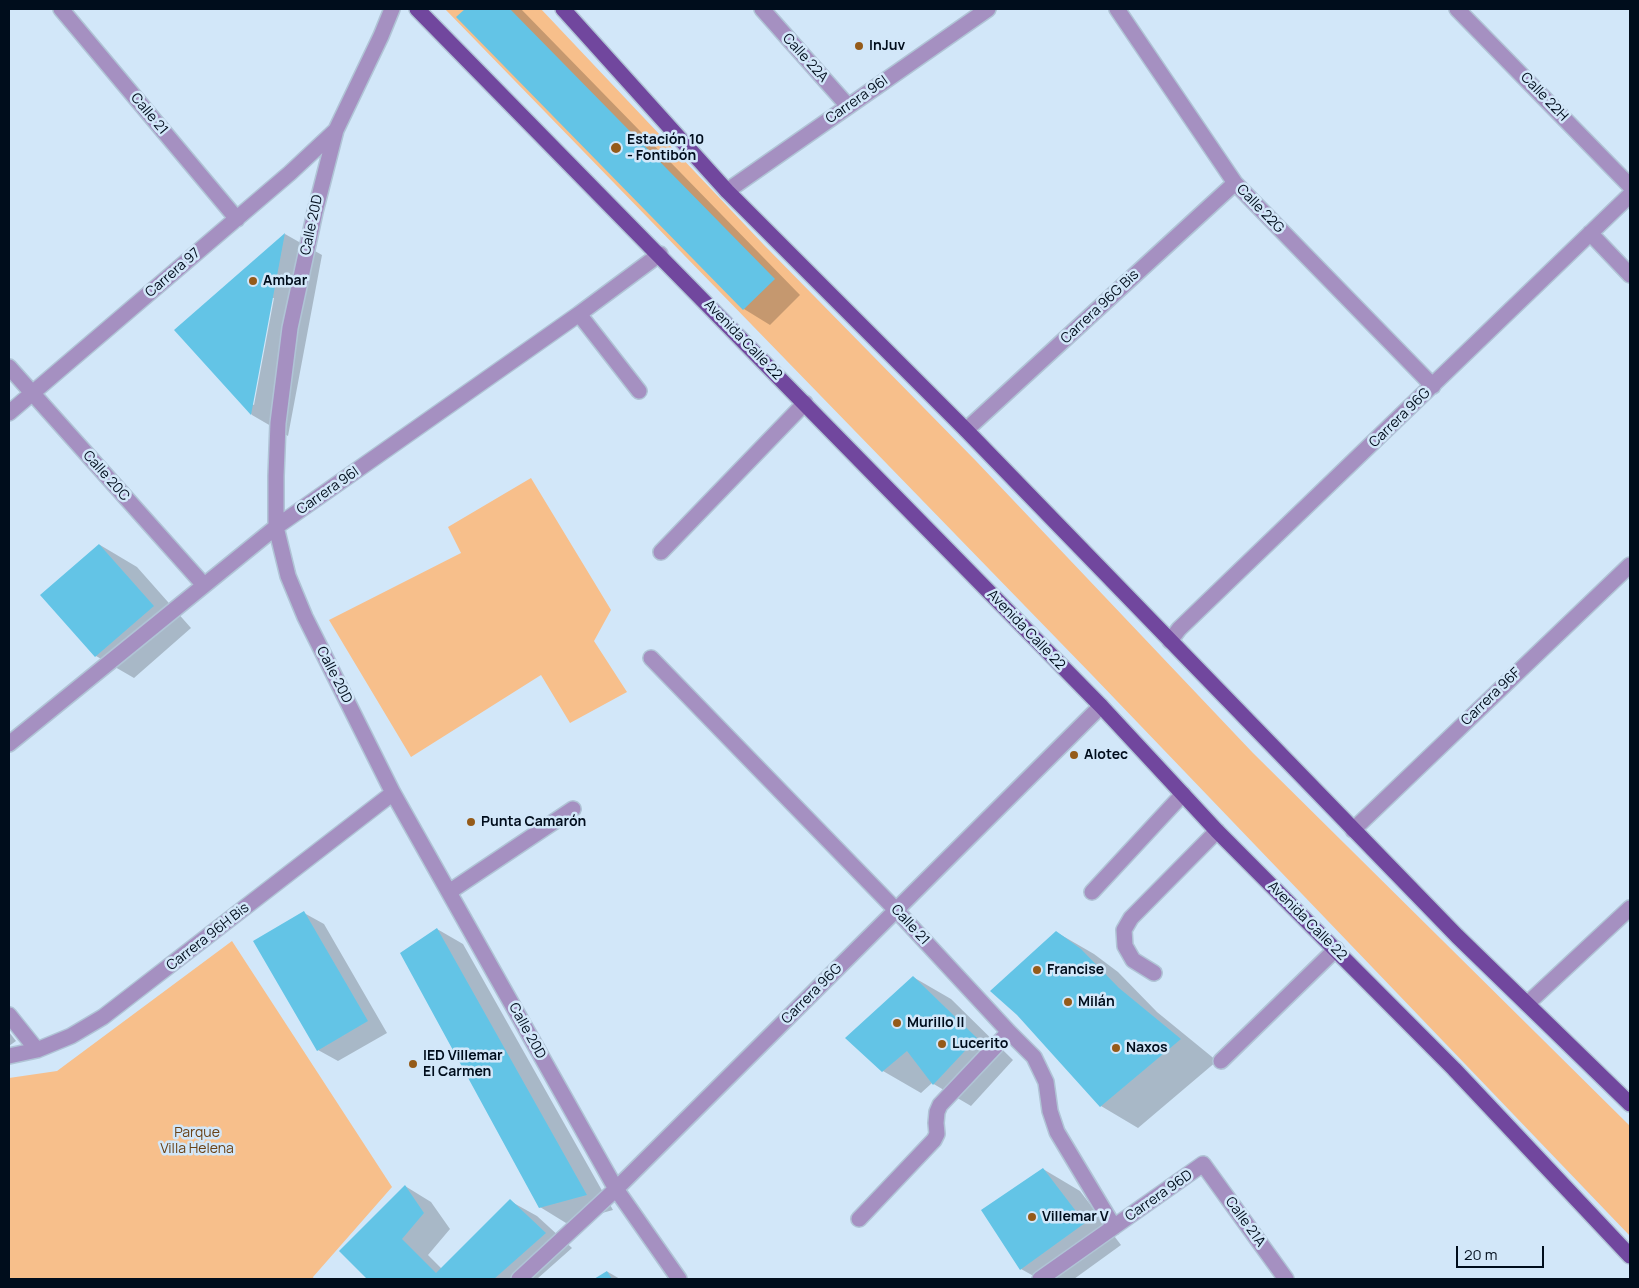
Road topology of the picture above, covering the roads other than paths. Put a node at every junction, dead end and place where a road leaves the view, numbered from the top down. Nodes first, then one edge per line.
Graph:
1 (61, 9) edge
2 (392, 9) edge
3 (418, 9) edge
4 (563, 9) edge
5 (762, 9) edge
6 (988, 9) edge
7 (1116, 9) edge
8 (1457, 9) edge
9 (848, 106) junction
10 (336, 130) junction
11 (1235, 183) junction
12 (1630, 186) edge
13 (727, 191) junction
14 (1630, 195) edge
15 (237, 219) junction
16 (1590, 233) junction
17 (660, 254) junction
18 (1630, 275) edge
19 (579, 314) junction
20 (9, 367) edge
21 (1433, 386) junction
22 (639, 391) dead end
23 (33, 394) junction
24 (805, 404) junction
25 (9, 413) edge
26 (966, 430) junction
27 (276, 527) junction
28 (661, 552) dead end
29 (1630, 565) edge
30 (203, 584) junction
31 (1170, 641) junction
32 (651, 658) dead end
33 (1101, 706) junction
34 (9, 744) edge
35 (393, 793) junction
36 (1183, 794) junction
37 (573, 809) dead end
38 (1353, 830) junction
39 (1217, 831) junction
40 (449, 892) junction
41 (1092, 892) dead end
42 (1630, 908) edge
43 (896, 910) junction
44 (1336, 949) junction
45 (1154, 973) dead end
46 (1527, 1004) junction
47 (9, 1015) edge
48 (1009, 1032) junction
49 (37, 1050) junction
50 (9, 1056) edge
51 (1221, 1061) dead end
52 (1630, 1104) edge
53 (1203, 1164) joint
54 (616, 1189) junction
55 (859, 1220) dead end
56 (1114, 1227) junction
57 (1630, 1256) edge
58 (519, 1279) edge
59 (679, 1279) edge
60 (1040, 1279) edge
61 (1286, 1279) edge

1 - 15 street, Calle 21
2 - 10 street, Calle 20D
3 - 17 main road, Avenida Calle 22
4 - 13 main road
5 - 9 street, Calle 22A
6 - 9 street, Carrera 96I
7 - 11 street, Calle 22G
8 - 12 street, Calle 22H
9 - 13 street, Carrera 96I
10 - 15 street, Carrera 97
10 - 27 street, Calle 20D
11 - 21 street, Calle 22G
11 - 26 street, Carrera 96G Bis
13 - 26 main road
14 - 16 street, Carrera 96G
15 - 23 street, Carrera 97
16 - 18 street
16 - 21 street, Carrera 96G
17 - 19 street, Carrera 96I
17 - 24 main road, Avenida Calle 22
19 - 22 street
19 - 27 street, Carrera 96I
20 - 23 street, Calle 20C
21 - 31 street, Carrera 96G
23 - 25 street, Carrera 97
23 - 30 street, Calle 20C
24 - 28 street
24 - 33 main road, Avenida Calle 22
26 - 31 main road
27 - 30 street, Carrera 96I
27 - 35 street, Calle 20D
29 - 38 street, Carrera 96F
30 - 34 street, Carrera 96I
31 - 38 main road
32 - 43 street, Calle 21
33 - 36 main road, Avenida Calle 22
33 - 43 street, Carrera 96G
35 - 40 street, Calle 20D
35 - 49 street, Carrera 96H Bis
36 - 39 main road, Avenida Calle 22
36 - 41 street
37 - 40 street
38 - 46 main road
39 - 44 main road, Avenida Calle 22
39 - 45 street
40 - 54 street, Calle 20D
42 - 46 street
43 - 48 street, Calle 21
43 - 54 street, Carrera 96G
44 - 51 street
44 - 57 main road, Avenida Calle 22
46 - 52 main road
47 - 49 street
48 - 55 street
48 - 56 street, Calle 21
49 - 50 street, Carrera 96H Bis
53 - 56 street, Carrera 96D
53 - 61 street, Calle 21A
54 - 58 street, Carrera 96G
54 - 59 street, Calle 20D
56 - 60 street, Carrera 96D

